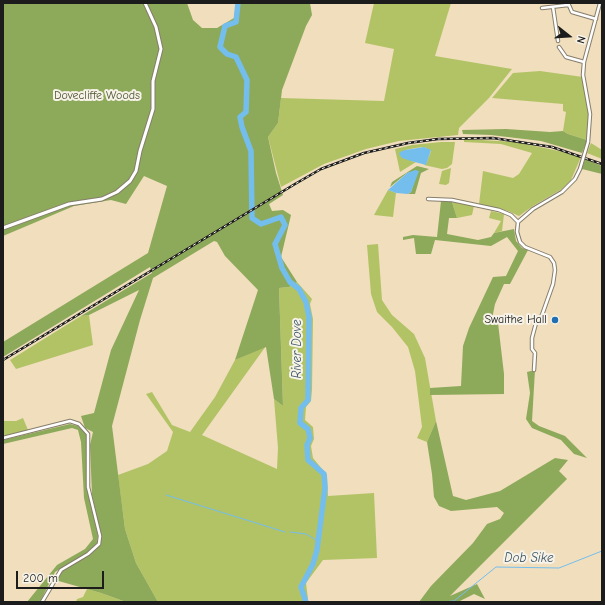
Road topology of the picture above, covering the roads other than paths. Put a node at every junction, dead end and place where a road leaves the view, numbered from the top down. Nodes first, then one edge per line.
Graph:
1 (145, 3) edge
2 (568, 4) edge
3 (601, 5) edge
4 (553, 7) junction
5 (542, 8) dead end
6 (596, 18) junction
7 (558, 41) dead end
8 (559, 47) dead end
9 (584, 62) junction
10 (428, 199) dead end
11 (518, 222) junction
12 (3, 228) edge
13 (534, 370) dead end
14 (3, 438) edge
15 (42, 602) edge

1 - 12 street
2 - 4 street
2 - 6 street
3 - 6 street
4 - 5 street
4 - 7 street
6 - 9 street
8 - 9 street
9 - 11 street, bridge
10 - 11 street
11 - 13 street
14 - 15 street

